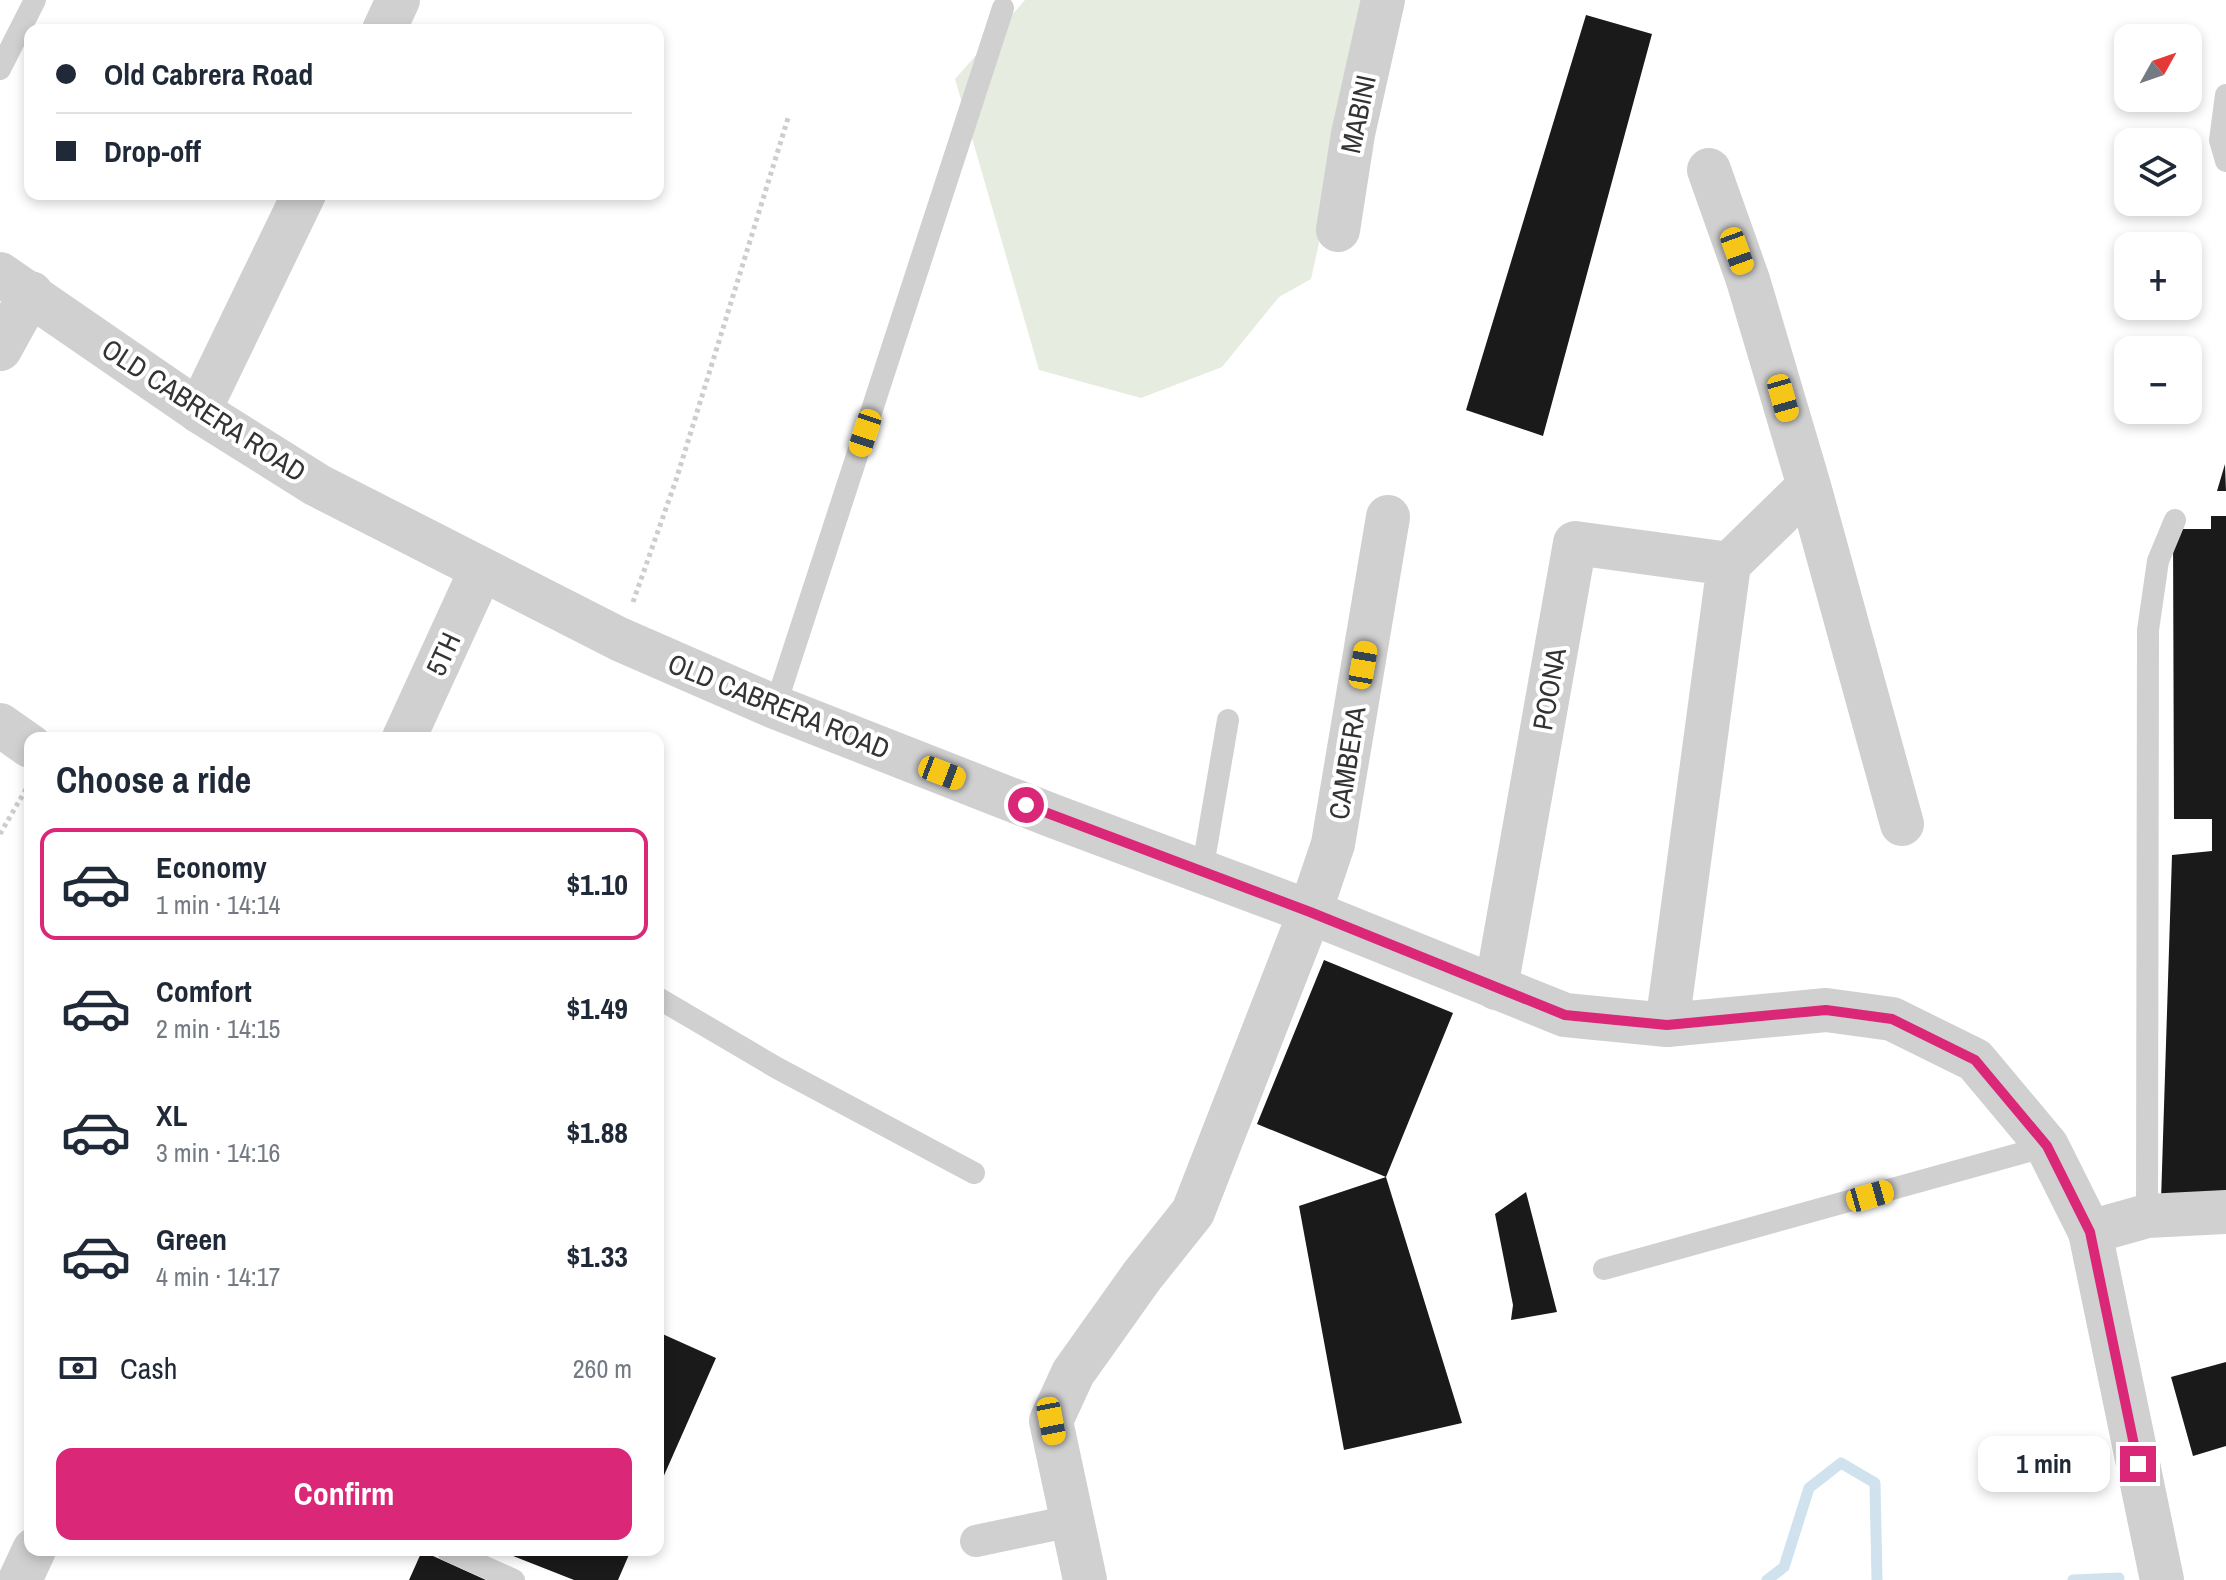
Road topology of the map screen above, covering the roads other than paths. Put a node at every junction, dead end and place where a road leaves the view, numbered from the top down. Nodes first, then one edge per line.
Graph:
1 (35, 0) edge
2 (398, 0) edge
3 (1383, 0) edge
4 (1003, 8) dead end
5 (387, 24) edge
6 (0, 69) edge
7 (2226, 95) edge
8 (2226, 161) edge
9 (1709, 170) dead end
10 (301, 200) edge
11 (1338, 230) dead end
12 (15, 284) edge
13 (0, 349) edge
14 (199, 411) junction
15 (1809, 486) junction
16 (1388, 517) dead end
17 (2175, 520) dead end
18 (1729, 564) junction
19 (481, 570) junction
20 (775, 707) junction
21 (1228, 720) dead end
22 (0, 725) edge
23 (407, 732) edge
24 (24, 742) edge
25 (1902, 824) dead end
26 (1202, 872) junction
27 (1310, 912) junction
28 (1496, 988) junction
29 (664, 1002) edge
30 (1667, 1025) junction
31 (2047, 1146) junction
32 (974, 1173) dead end
33 (2226, 1212) edge
34 (2147, 1216) junction
35 (2090, 1232) junction
36 (1604, 1269) dead end
37 (1071, 1521) junction
38 (976, 1541) dead end
39 (31, 1556) edge
40 (460, 1556) edge
41 (20, 1580) edge
42 (514, 1580) edge
43 (1085, 1580) edge
44 (2162, 1580) edge

1 - 6 lane
2 - 5 street
3 - 11 street, MABINI
4 - 20 lane
7 - 8 lane
9 - 15 street
10 - 14 street
12 - 13 street
12 - 14 street, OLD CABRERA ROAD
14 - 19 street, OLD CABRERA ROAD
15 - 18 street
15 - 25 street
16 - 27 street, CAMBERA
17 - 34 lane
18 - 28 street, POONA
18 - 30 street
19 - 20 street, OLD CABRERA ROAD
19 - 23 street, 5TH
20 - 26 street, OLD CABRERA ROAD
21 - 26 lane
22 - 24 street
26 - 27 street, OLD CABRERA ROAD
27 - 28 street, OLD CABRERA ROAD
27 - 37 street, CAMBERA
28 - 30 street, OLD CABRERA ROAD
29 - 32 lane
30 - 31 street, OLD CABRERA ROAD
31 - 35 street, OLD CABRERA ROAD
31 - 36 lane
33 - 34 street
34 - 35 street
35 - 44 street, OLD CABRERA ROAD
37 - 38 street
37 - 43 street, CAMBERA
39 - 41 street
40 - 42 lane

